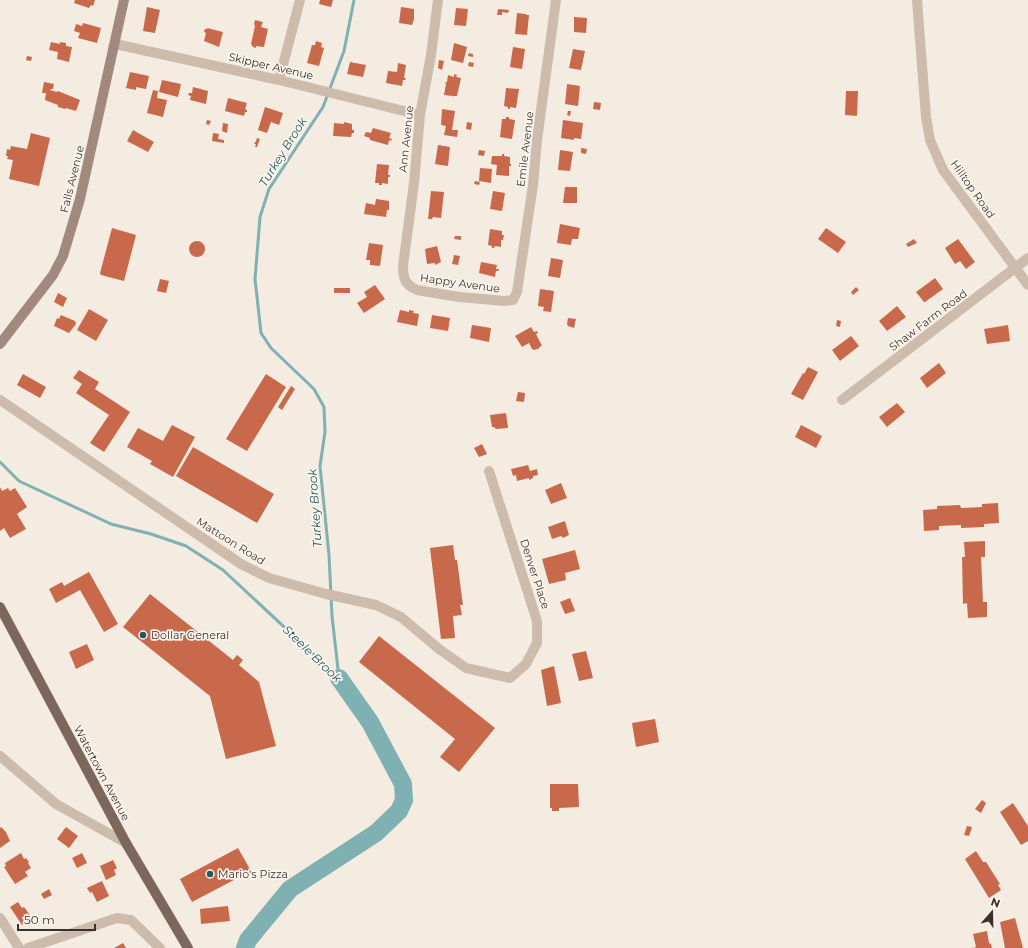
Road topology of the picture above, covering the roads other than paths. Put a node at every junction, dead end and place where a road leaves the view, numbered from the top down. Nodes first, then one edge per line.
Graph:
1 (124, 0) edge
2 (300, 0) edge
3 (438, 0) edge
4 (556, 0) edge
5 (917, 0) edge
6 (115, 44) junction
7 (279, 80) junction
8 (420, 115) junction
9 (1028, 258) edge
10 (1016, 268) junction
11 (406, 281) joint
12 (1028, 285) edge
13 (513, 300) joint
14 (0, 344) edge
15 (0, 400) edge
16 (842, 400) dead end
17 (489, 471) dead end
18 (0, 607) edge
19 (510, 678) joint
20 (0, 756) edge
21 (126, 844) junction
22 (0, 918) edge
23 (19, 948) edge
24 (28, 948) edge
25 (160, 948) edge
26 (188, 948) edge

1 - 6 main road, Falls Avenue
2 - 7 street
3 - 8 street, Ann Avenue
4 - 13 street, Emile Avenue
5 - 10 street, Hilltop Road
6 - 7 street, Skipper Avenue
6 - 14 main road, Falls Avenue
7 - 8 street, Skipper Avenue
8 - 11 street, Ann Avenue
9 - 10 street, Shaw Farm Road
10 - 12 street, Hilltop Road
10 - 16 street, Shaw Farm Road
11 - 13 street, Happy Avenue
15 - 19 street, Mattoon Road
17 - 19 street, Denver Place
18 - 21 main road, Watertown Avenue
20 - 21 street
21 - 26 main road, Watertown Avenue
22 - 23 street
24 - 25 street

